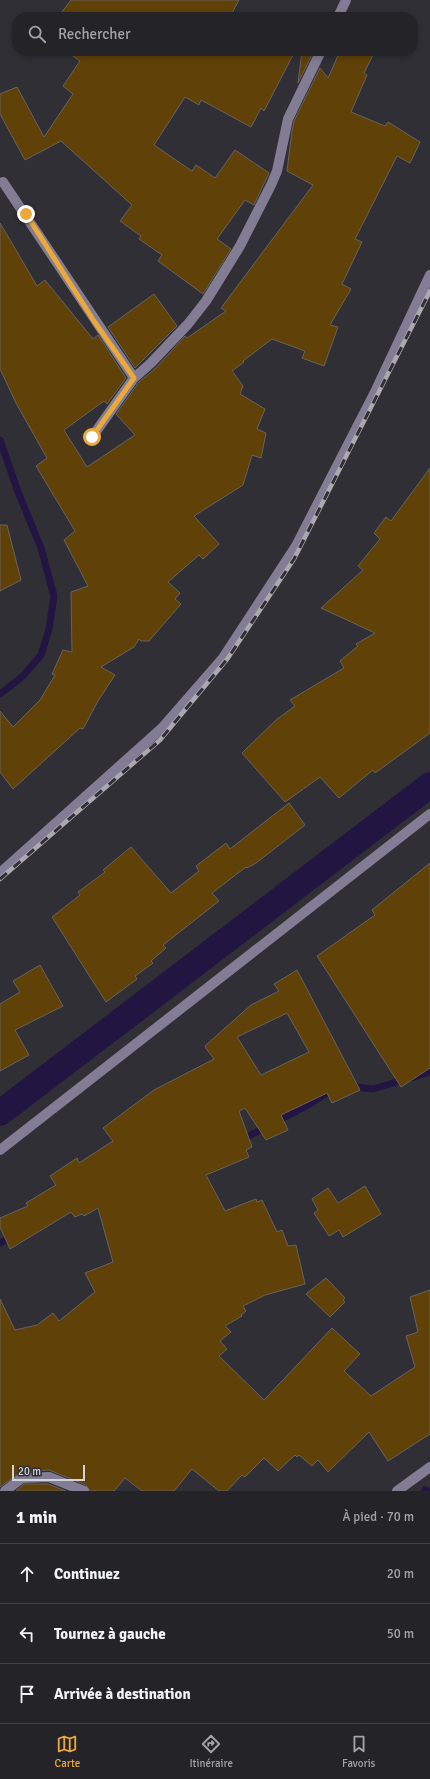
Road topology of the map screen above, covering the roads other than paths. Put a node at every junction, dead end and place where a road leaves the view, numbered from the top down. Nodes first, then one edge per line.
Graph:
1 (346, 0) edge
2 (340, 12) edge
3 (319, 56) edge
4 (3, 182) dead end
5 (430, 275) edge
6 (134, 378) junction
7 (92, 437) dead end
8 (430, 814) edge
9 (0, 873) edge
10 (0, 1150) edge
11 (430, 1468) edge
12 (5, 1491) edge
13 (84, 1491) edge
14 (397, 1491) edge

1 - 2 street
3 - 6 street
4 - 6 street
5 - 9 street
6 - 7 street
8 - 10 street
11 - 14 street
12 - 13 street

